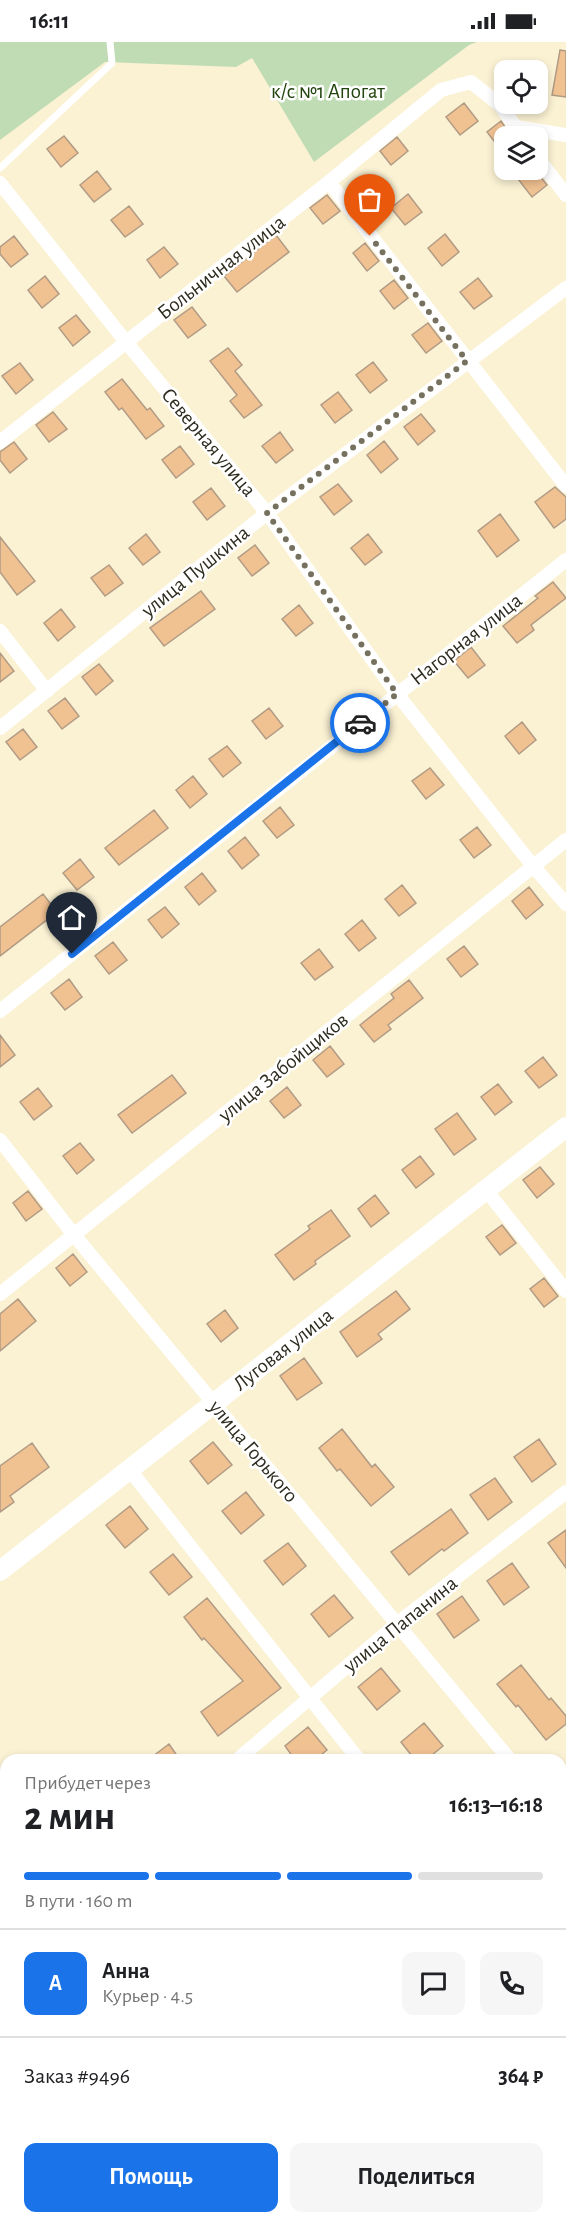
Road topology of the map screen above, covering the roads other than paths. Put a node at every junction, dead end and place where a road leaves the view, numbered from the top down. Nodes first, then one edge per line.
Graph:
1 (110, 42) edge
2 (514, 126) edge
3 (548, 134) edge
4 (566, 135) edge
5 (0, 168) edge
6 (548, 171) edge
7 (329, 182) junction
8 (0, 183) edge
9 (566, 195) edge
10 (566, 288) edge
11 (126, 342) junction
12 (467, 361) junction
13 (0, 442) edge
14 (566, 486) edge
15 (267, 513) junction
16 (566, 560) edge
17 (0, 630) edge
18 (47, 691) junction
19 (397, 694) junction
20 (0, 729) edge
21 (566, 840) edge
22 (533, 866) junction
23 (566, 904) edge
24 (0, 1011) edge
25 (566, 1127) edge
26 (0, 1140) edge
27 (486, 1190) junction
28 (74, 1235) junction
29 (566, 1291) edge
30 (0, 1294) edge
31 (213, 1404) junction
32 (129, 1468) junction
33 (566, 1492) edge
34 (0, 1571) edge
35 (398, 1623) junction
36 (311, 1698) junction
37 (244, 1754) edge
38 (354, 1754) edge
39 (505, 1754) edge

1 - 5 lane
2 - 7 street, Больничная улица
3 - 4 street
6 - 9 street
7 - 11 street, Больничная улица
7 - 12 street
8 - 11 street, Северная улица
10 - 12 street, улица Пушкина
11 - 13 street, Больничная улица
11 - 15 street, Северная улица
12 - 14 street
12 - 15 street, улица Пушкина
15 - 18 street, улица Пушкина
15 - 19 street, Северная улица
16 - 19 street, Нагорная улица
17 - 18 street
18 - 20 street, улица Пушкина
19 - 22 street, Северная улица
19 - 24 street, Нагорная улица
21 - 22 street, улица Забойщиков
22 - 23 street, Северная улица
22 - 28 street, улица Забойщиков
25 - 27 main road, Луговая улица
26 - 28 street, улица Горького
27 - 29 street
27 - 31 main road, Луговая улица
28 - 30 street, улица Забойщиков
28 - 31 street, улица Горького
31 - 32 main road, Луговая улица
31 - 35 street, улица Горького
32 - 34 main road, Луговая улица
32 - 36 street
33 - 35 street, улица Папанина
35 - 36 street, улица Папанина
35 - 39 street, улица Горького
36 - 37 street, улица Папанина
36 - 38 street

